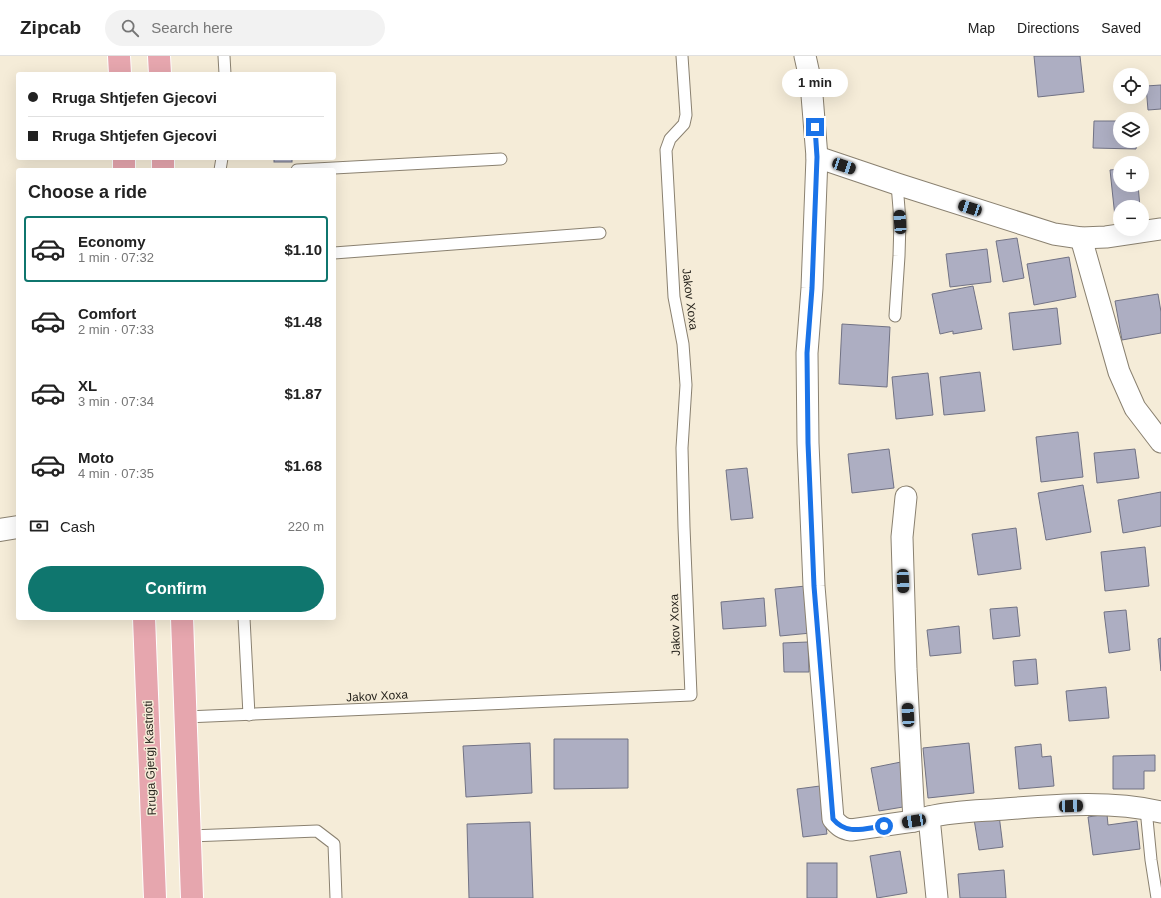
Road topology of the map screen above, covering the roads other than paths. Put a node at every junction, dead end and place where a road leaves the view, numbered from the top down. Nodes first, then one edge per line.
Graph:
1 (119, 56) edge
2 (159, 56) edge
3 (224, 56) edge
4 (682, 56) edge
5 (805, 56) edge
6 (120, 72) edge
7 (160, 72) edge
8 (225, 72) edge
9 (817, 157) junction
10 (501, 160) dead end
11 (336, 168) edge
12 (897, 184) junction
13 (1161, 229) edge
14 (600, 234) dead end
15 (1080, 238) junction
16 (336, 254) edge
17 (895, 316) dead end
18 (1161, 442) edge
19 (906, 496) dead end
20 (16, 527) edge
21 (0, 530) edge
22 (144, 620) edge
23 (182, 620) edge
24 (244, 620) edge
25 (249, 715) junction
26 (186, 717) junction
27 (1153, 810) edge
28 (922, 819) junction
29 (190, 836) junction
30 (155, 898) edge
31 (192, 898) edge
32 (336, 898) edge
33 (937, 898) edge
34 (1157, 898) edge

1 - 6 main road
2 - 7 main road
3 - 8 lane
4 - 25 lane, Jakov Xoxa
5 - 9 street
9 - 12 street
9 - 28 street
10 - 11 lane
12 - 15 street
12 - 17 lane
13 - 15 street
14 - 16 lane
15 - 18 street
19 - 28 street
20 - 21 main road
22 - 30 main road, Rruga Gjergj Kastrioti
23 - 26 main road
24 - 25 lane
25 - 26 lane, Jakov Xoxa
26 - 29 main road
27 - 28 street
27 - 34 lane
28 - 33 street
29 - 31 main road
29 - 32 lane

